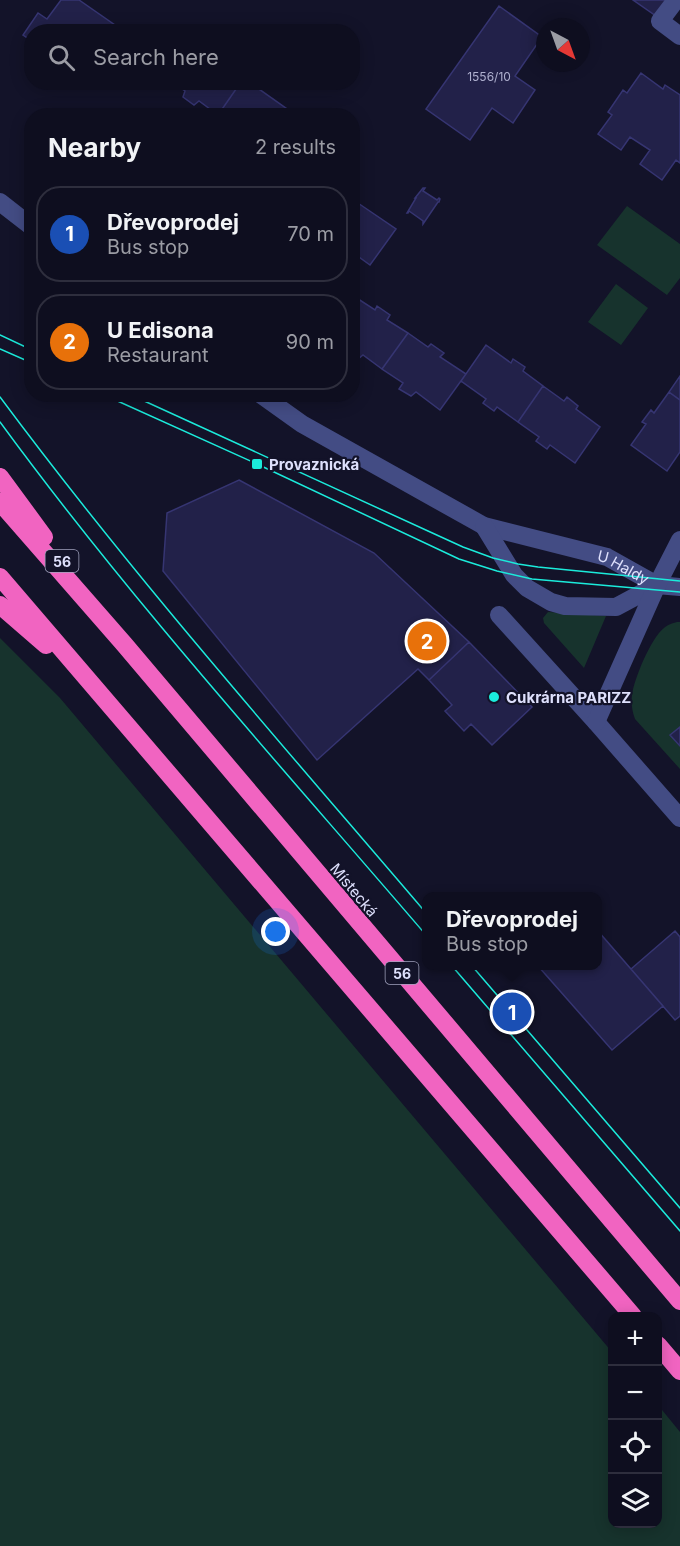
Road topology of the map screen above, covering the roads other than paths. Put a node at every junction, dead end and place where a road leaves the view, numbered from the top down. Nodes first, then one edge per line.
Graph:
1 (676, 0) edge
2 (680, 36) edge
3 (0, 202) edge
4 (24, 221) edge
5 (271, 402) edge
6 (0, 477) edge
7 (0, 502) edge
8 (484, 526) junction
9 (680, 540) edge
10 (0, 577) edge
11 (657, 585) junction
12 (680, 587) edge
13 (0, 605) edge
14 (499, 615) dead end
15 (124, 644) junction
16 (93, 685) junction
17 (597, 722) junction
18 (680, 818) edge
19 (680, 1301) edge
20 (629, 1312) edge
21 (662, 1351) edge
22 (680, 1371) edge

1 - 2 street
3 - 4 street
5 - 8 street, U Haldy
6 - 15 highway, 56
7 - 15 highway, Místecká / 56
8 - 11 street, U Haldy
8 - 11 street, U Haldy
9 - 11 street
10 - 16 highway
11 - 12 street
11 - 17 street
13 - 16 highway
14 - 17 street
15 - 19 highway, Místecká / 56
16 - 20 highway
17 - 18 street
21 - 22 highway

